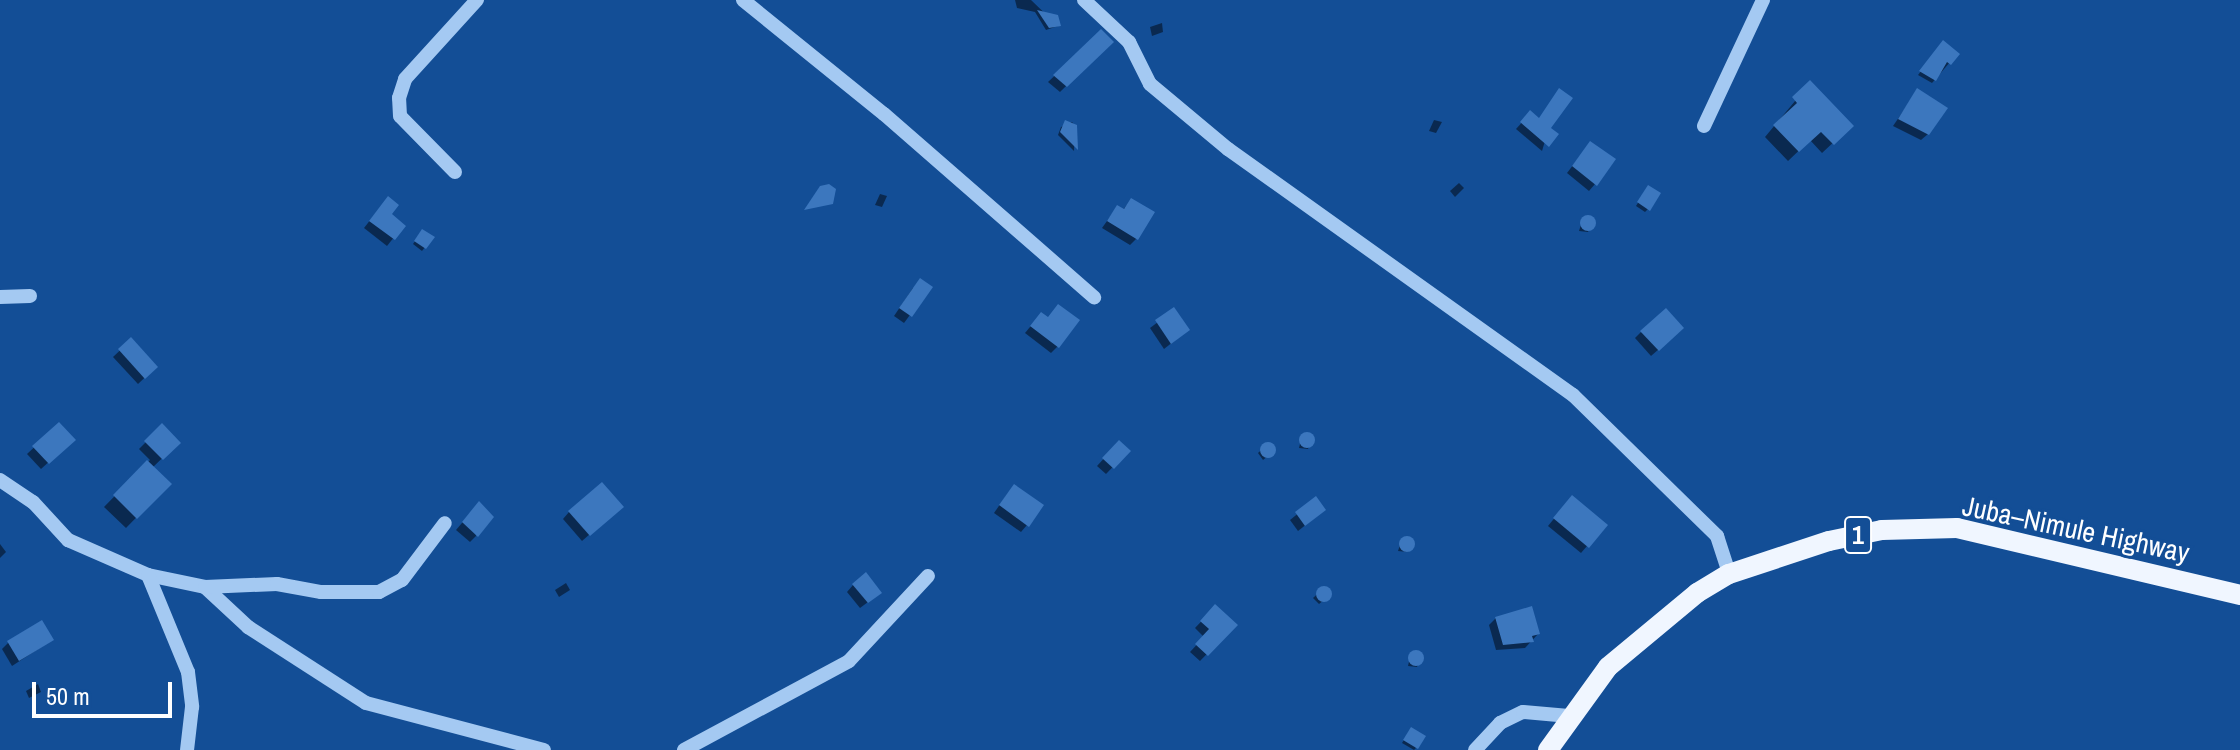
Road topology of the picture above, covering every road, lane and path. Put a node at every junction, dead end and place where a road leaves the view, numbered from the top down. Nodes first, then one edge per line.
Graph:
1 (477, 0) edge
2 (743, 0) edge
3 (1084, 0) edge
4 (1763, 0) edge
5 (1704, 126) dead end
6 (455, 172) dead end
7 (30, 296) dead end
8 (0, 297) edge
9 (1094, 297) dead end
10 (0, 480) edge
11 (445, 523) dead end
12 (1729, 574) junction
13 (148, 575) junction
14 (928, 576) dead end
15 (205, 587) junction
16 (2240, 595) edge
17 (1569, 716) junction
18 (187, 750) edge
19 (544, 750) edge
20 (684, 750) edge
21 (1475, 750) edge
22 (1548, 750) edge

1 - 6 street
2 - 9 street
3 - 12 street
4 - 5 street
7 - 8 street
10 - 13 street
11 - 15 street
12 - 16 main road, Juba–Nimule Highway / 1
12 - 17 main road, Juba–Nimule Highway / 1
13 - 15 street
13 - 18 street
14 - 20 street
15 - 19 street
17 - 21 street
17 - 22 main road, Juba–Nimule Highway / 1

